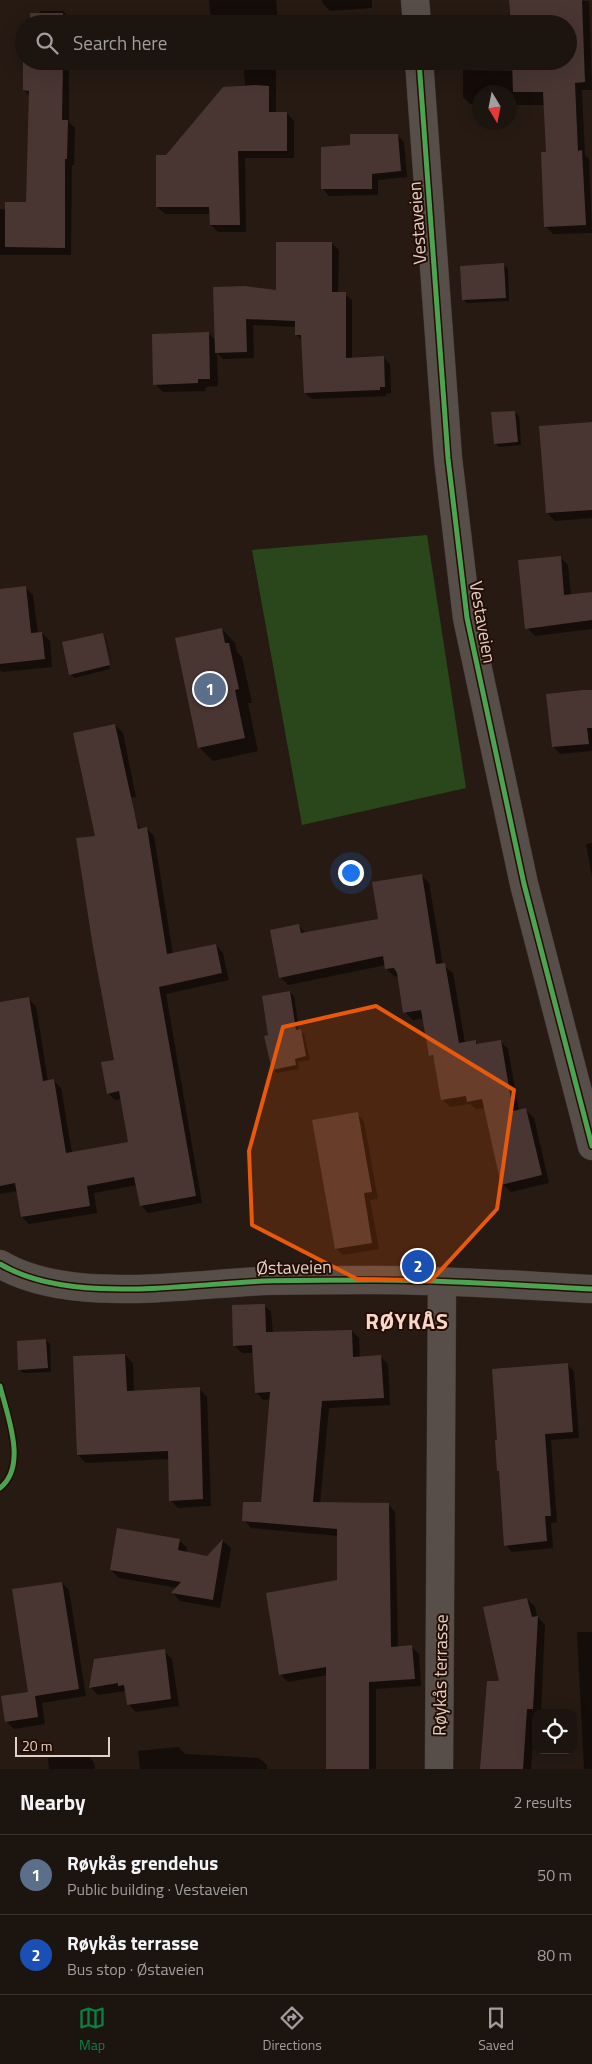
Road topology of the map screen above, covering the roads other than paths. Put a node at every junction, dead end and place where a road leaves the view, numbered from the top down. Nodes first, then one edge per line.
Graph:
1 (415, 0) edge
2 (416, 15) edge
3 (420, 70) edge
4 (592, 1146) edge
5 (0, 1264) edge
6 (442, 1282) junction
7 (592, 1289) edge
8 (439, 1769) edge

1 - 2 street
3 - 4 street, Vestaveien
5 - 6 street, Østaveien
6 - 7 street, Østaveien
6 - 8 street, Røykås terrasse

